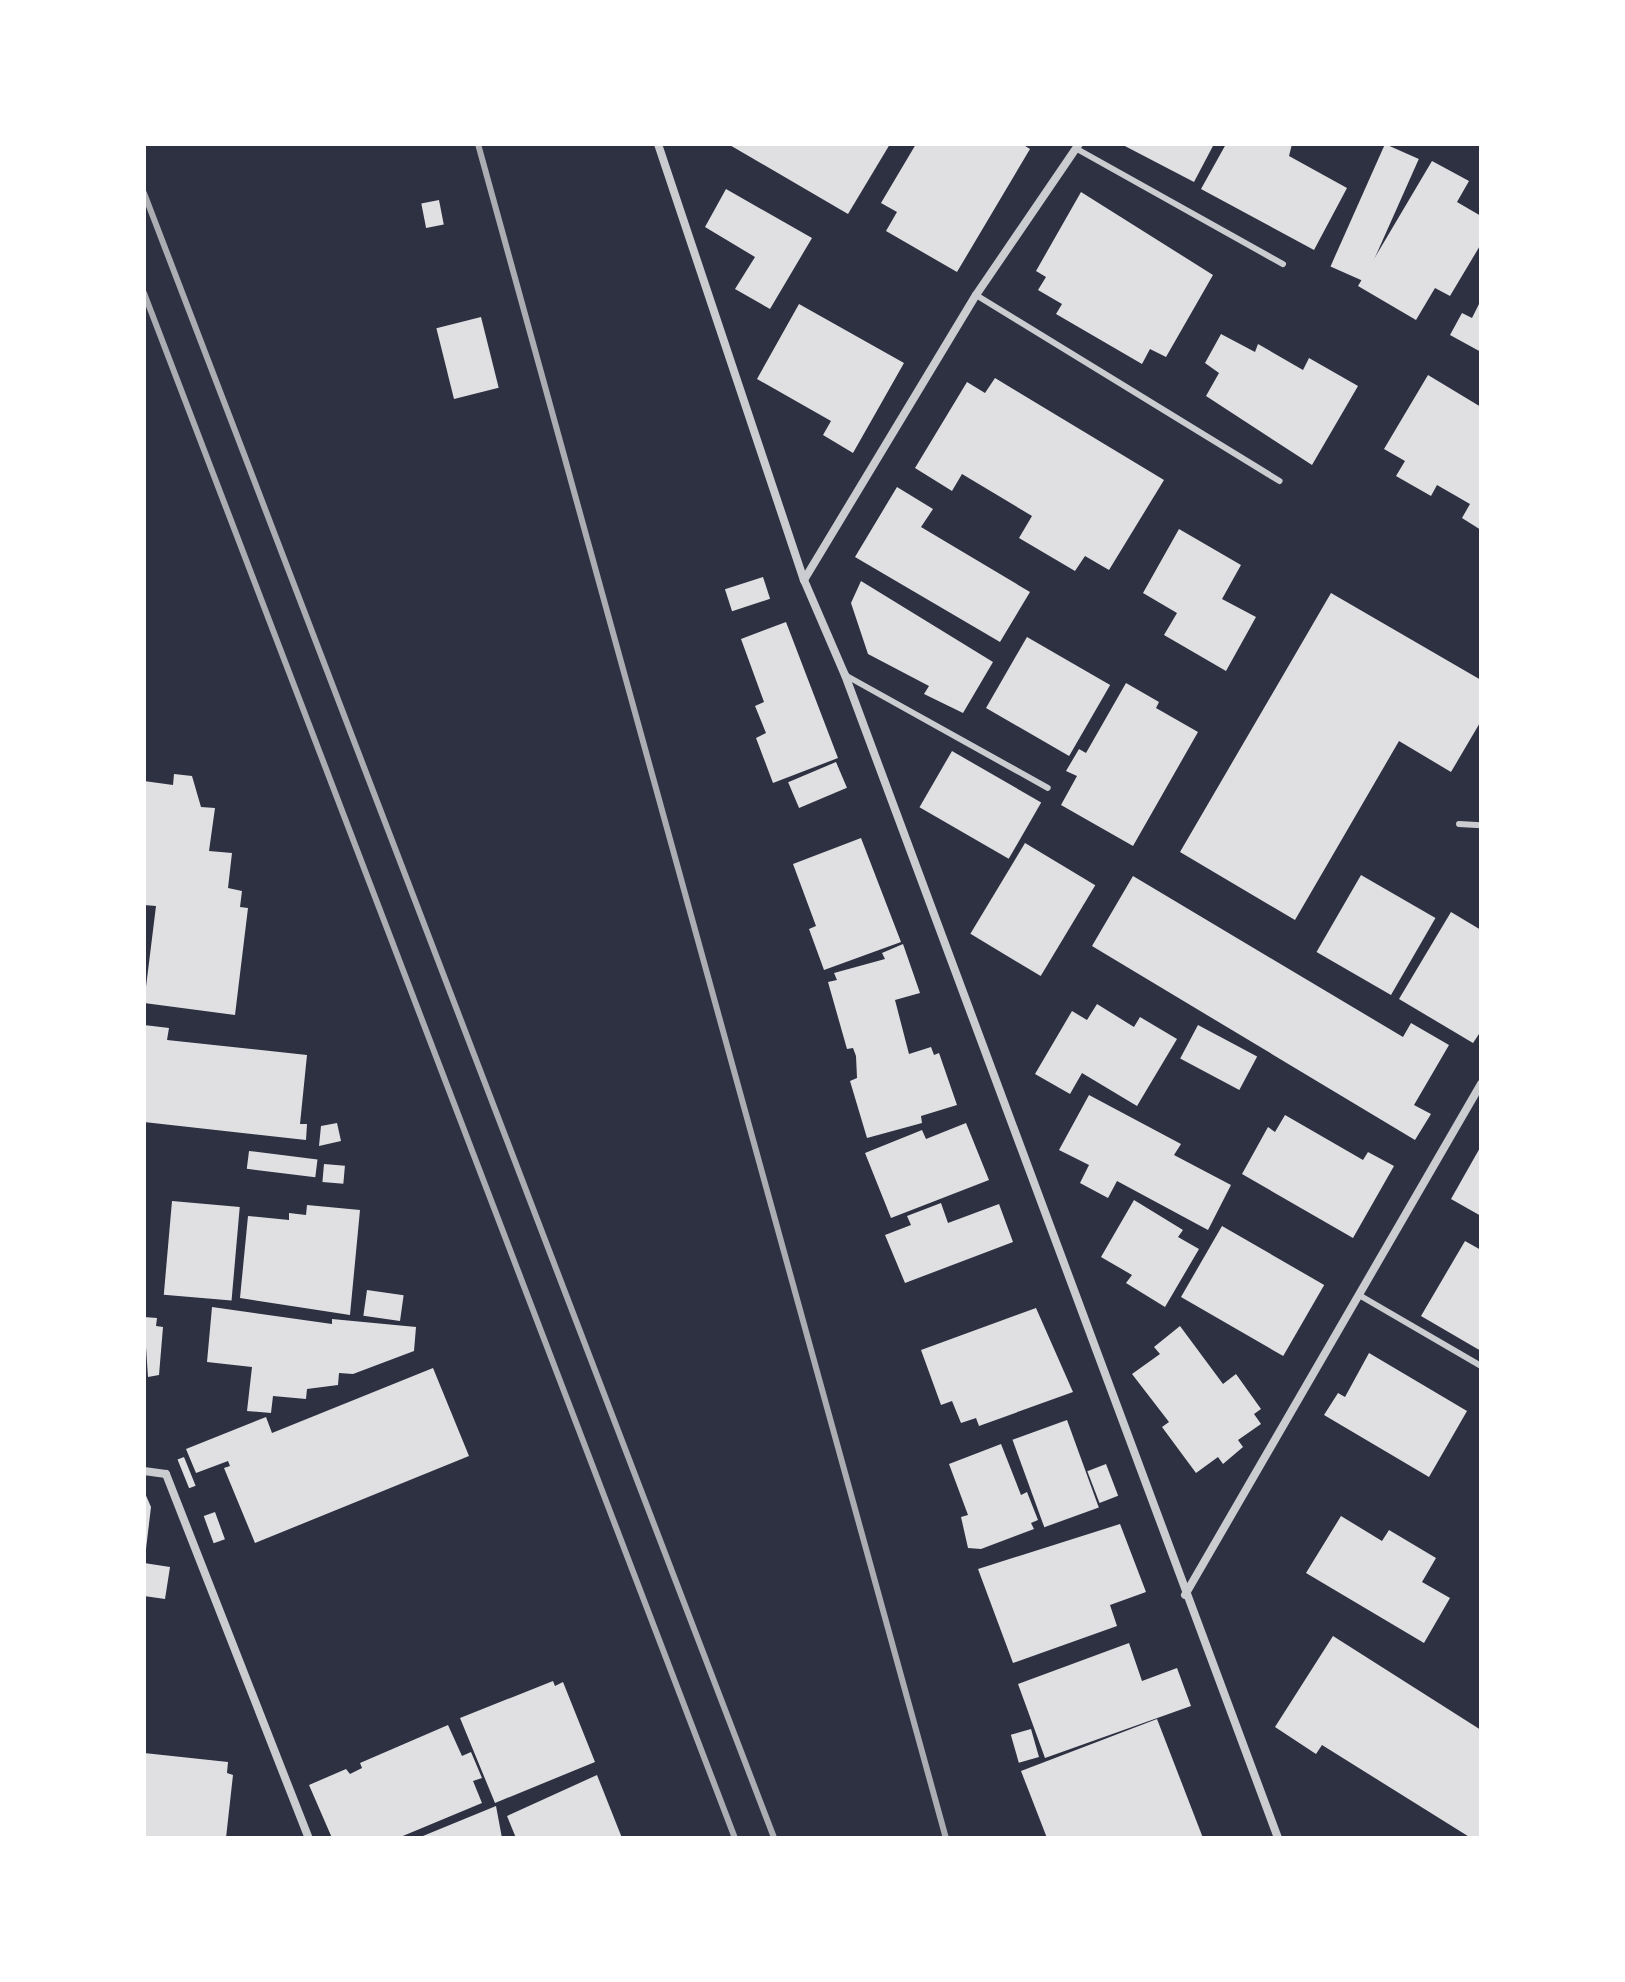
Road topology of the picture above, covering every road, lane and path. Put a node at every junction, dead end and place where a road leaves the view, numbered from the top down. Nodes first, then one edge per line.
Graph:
1 (658, 144) edge
2 (1078, 146) edge
3 (1283, 264) dead end
4 (976, 295) junction
5 (1280, 481) dead end
6 (804, 580) junction
7 (845, 675) junction
8 (1048, 788) dead end
9 (1459, 824) dead end
10 (1481, 825) edge
11 (1481, 1084) edge
12 (1359, 1295) junction
13 (1481, 1366) edge
14 (144, 1471) edge
15 (1185, 1595) junction
16 (309, 1838) edge
17 (1278, 1838) edge

1 - 6 street
2 - 3 lane
2 - 4 street
4 - 5 lane
4 - 6 street
6 - 7 street
7 - 8 lane
7 - 15 street
9 - 10 lane
11 - 12 street
12 - 13 lane
12 - 15 street
14 - 16 street
15 - 17 street

